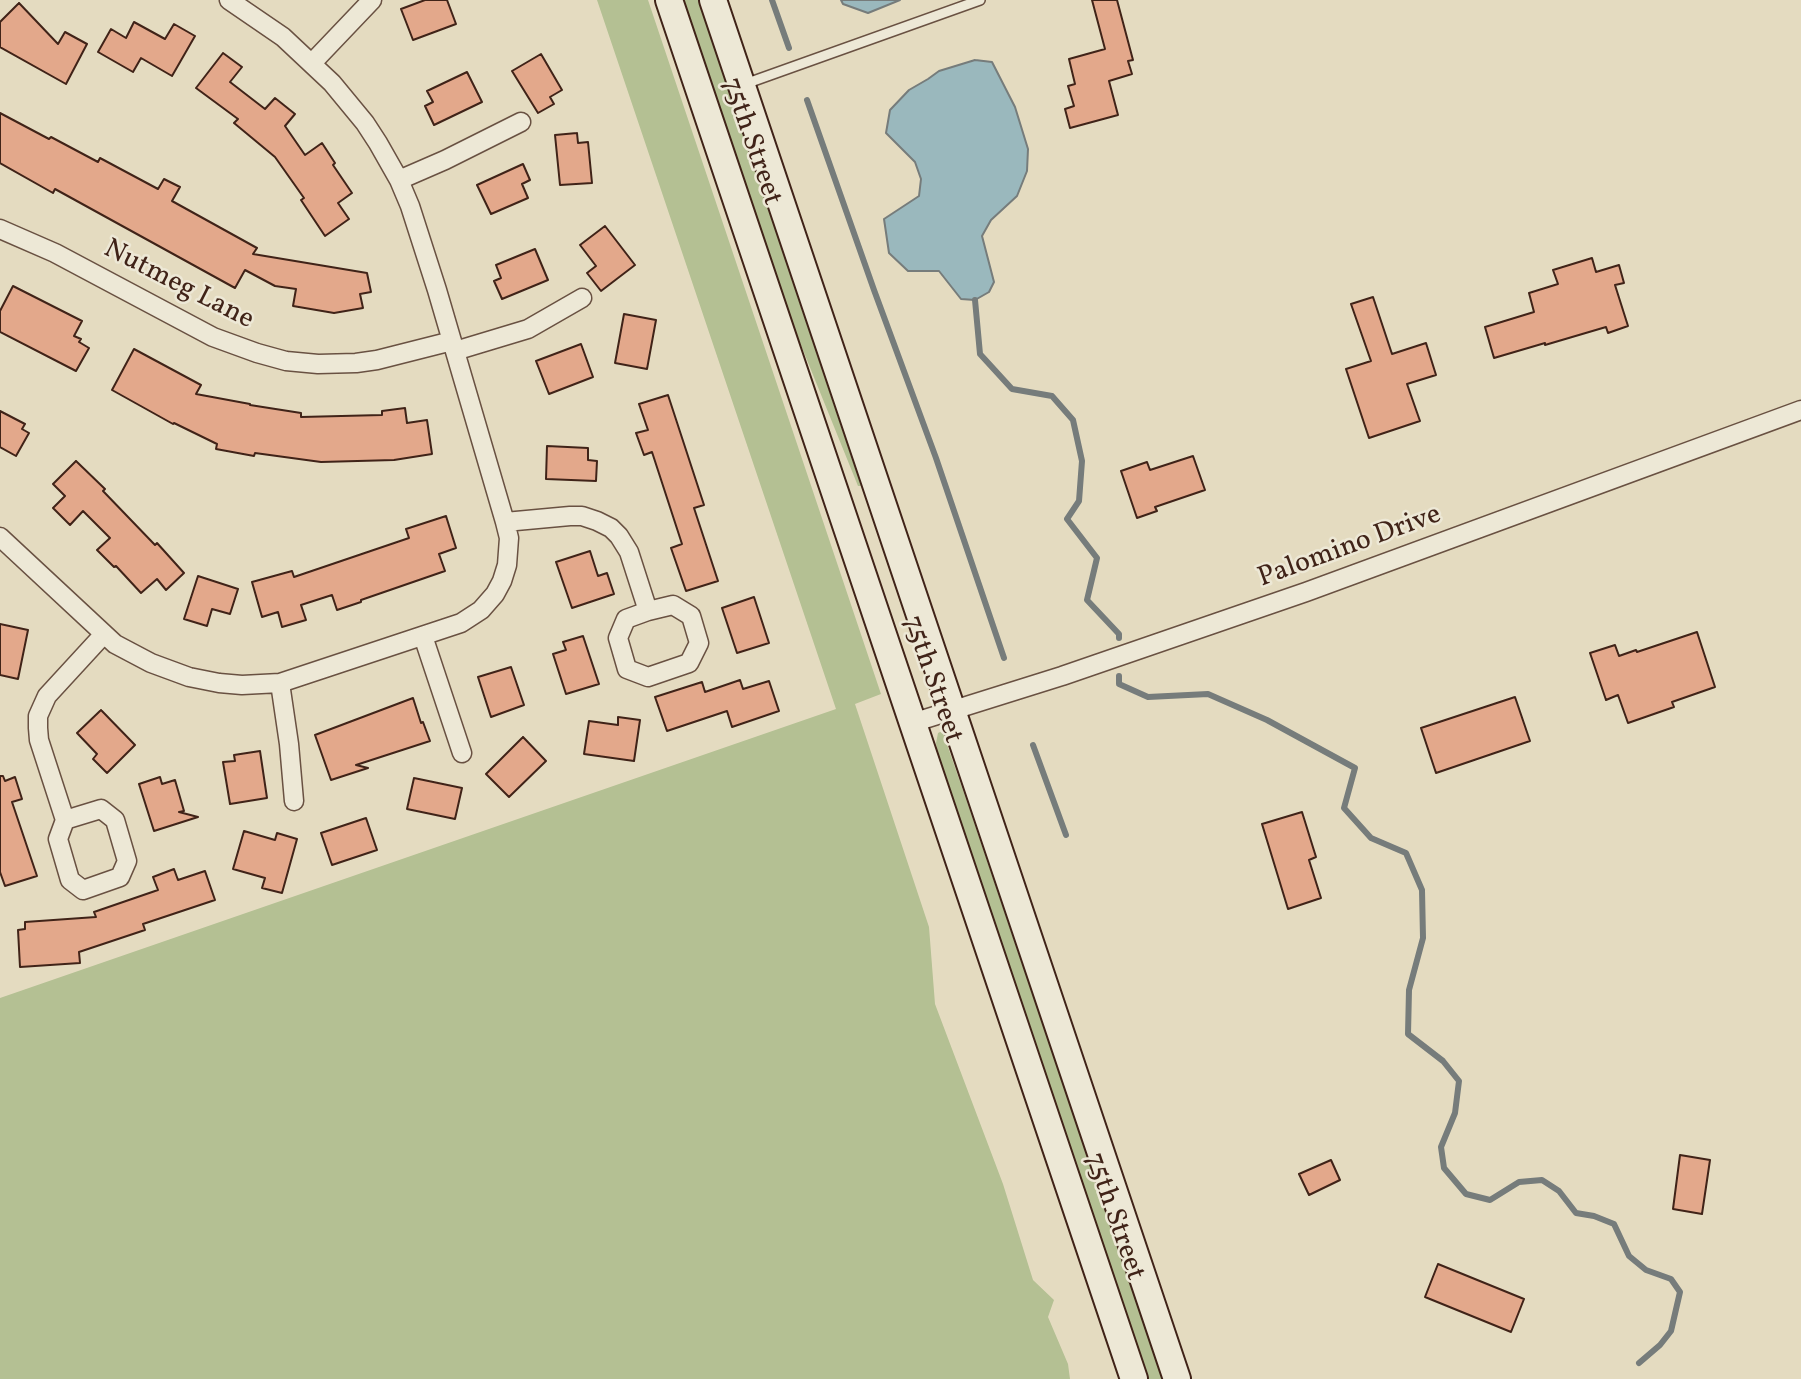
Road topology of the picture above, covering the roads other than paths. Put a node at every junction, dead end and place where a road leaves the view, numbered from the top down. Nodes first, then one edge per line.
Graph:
1 (229, 0) edge
2 (372, 0) edge
3 (669, 0) edge
4 (713, 0) edge
5 (980, 0) edge
6 (312, 63) junction
7 (741, 86) junction
8 (521, 122) dead end
9 (399, 180) junction
10 (0, 229) edge
11 (582, 298) dead end
12 (453, 346) junction
13 (1801, 410) edge
14 (505, 522) junction
15 (0, 537) edge
16 (648, 611) junction
17 (104, 634) junction
18 (423, 636) junction
19 (280, 684) junction
20 (932, 716) junction
21 (461, 753) dead end
22 (294, 801) dead end
23 (65, 820) junction
24 (1135, 1379) edge
25 (1177, 1379) edge

1 - 6 street
2 - 6 street
3 - 20 main road, 75th Street
4 - 7 main road, 75th Street
5 - 7 lane
6 - 9 street
7 - 20 main road, 75th Street
8 - 9 street
9 - 12 street
10 - 12 street, Nutmeg Lane
11 - 12 street, Nutmeg Lane
12 - 14 street
13 - 20 street, Palomino Drive
14 - 16 street
14 - 18 street
15 - 17 street
16 - 16 street
17 - 19 street
17 - 23 street
18 - 19 street
18 - 21 street
19 - 22 street
20 - 24 main road, 75th Street
20 - 25 main road, 75th Street
23 - 23 street

